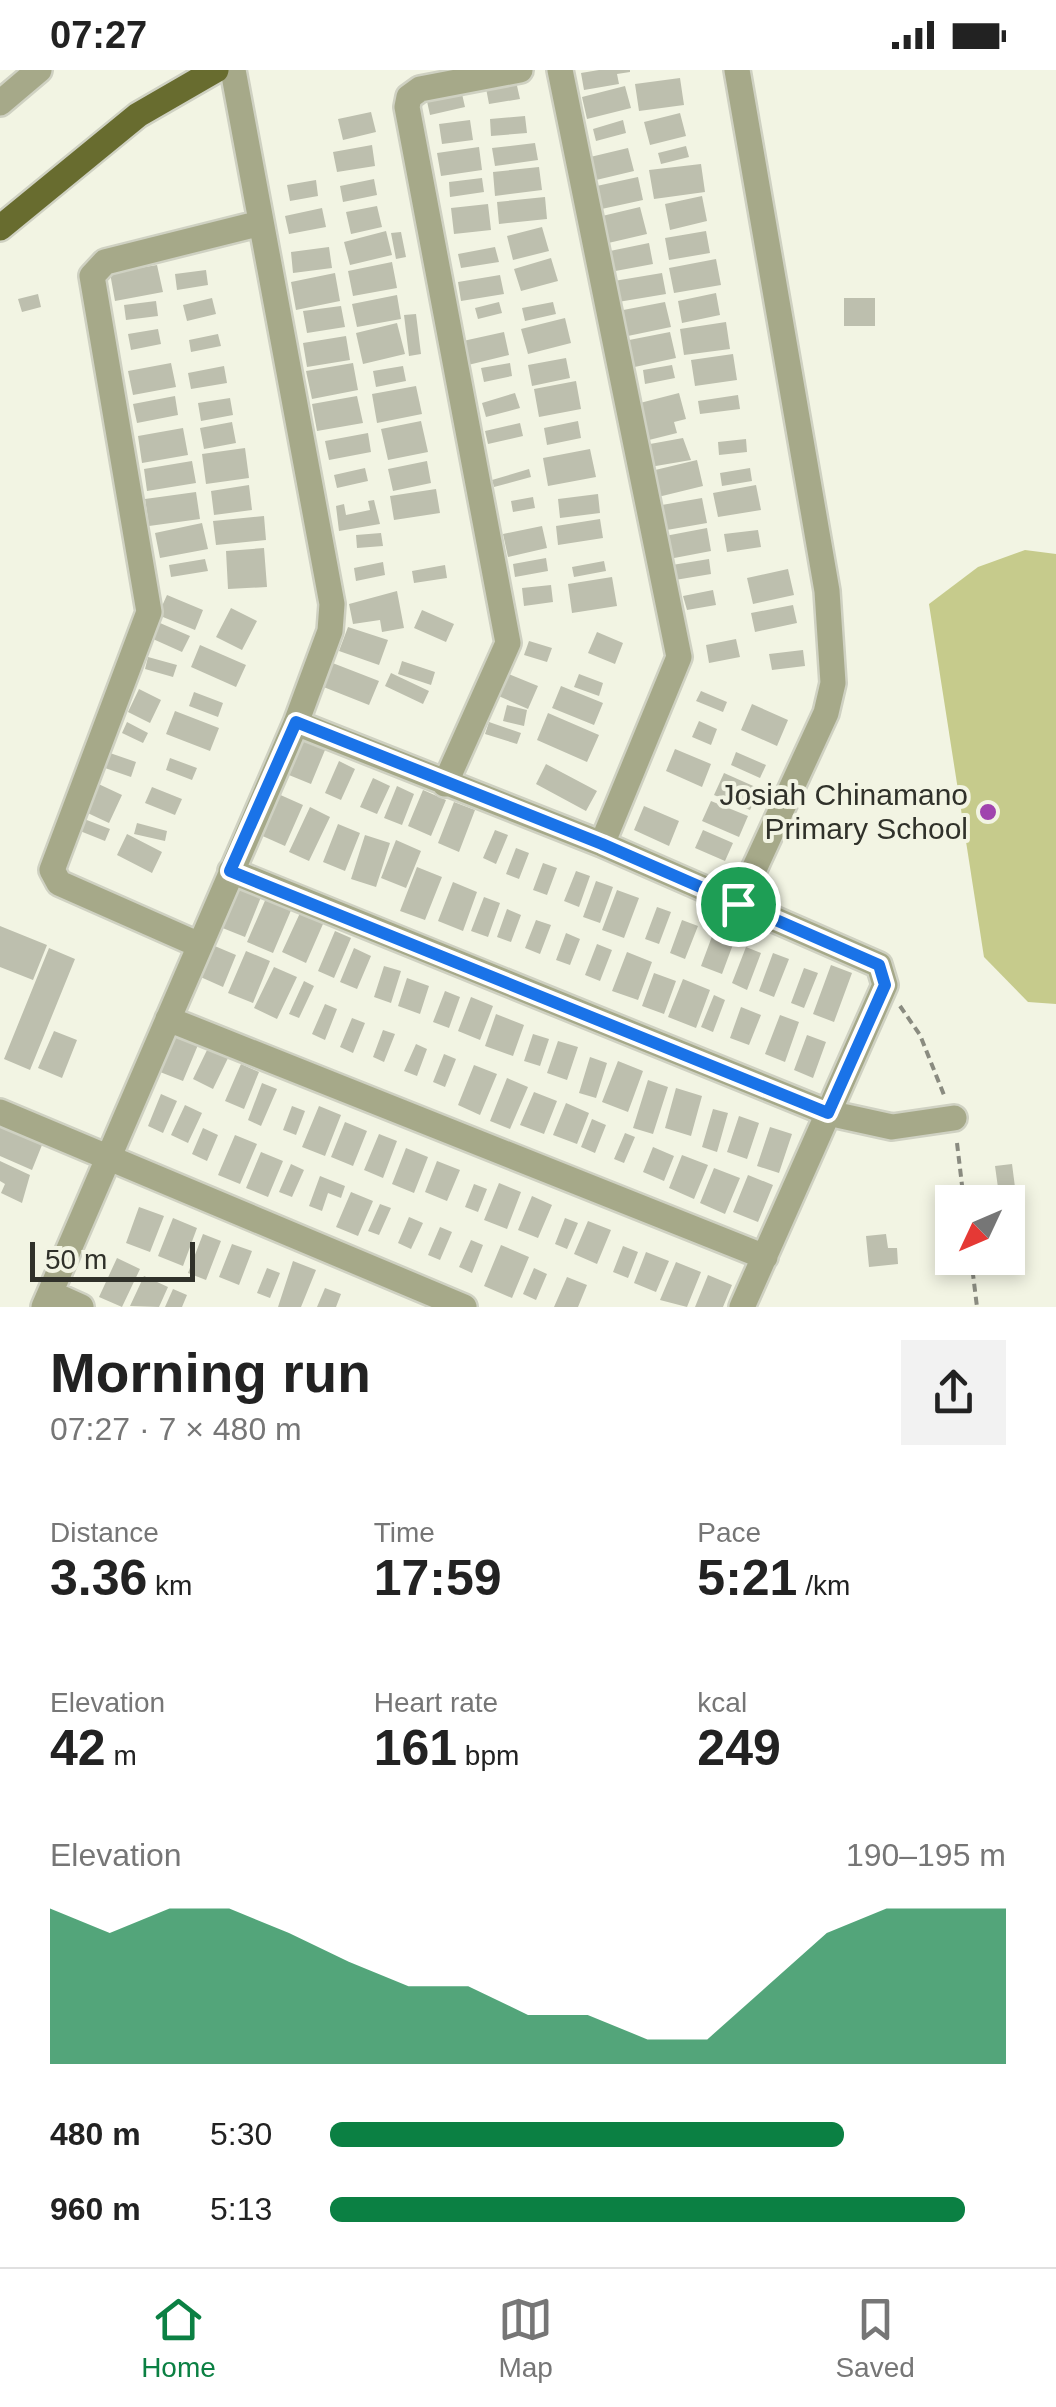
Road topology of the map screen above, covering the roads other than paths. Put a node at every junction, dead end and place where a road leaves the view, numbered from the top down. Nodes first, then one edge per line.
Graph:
1 (39, 70) edge
2 (216, 70) edge
3 (233, 70) edge
4 (520, 70) edge
5 (560, 70) edge
6 (737, 70) edge
7 (0, 102) edge
8 (261, 223) junction
9 (0, 228) edge
10 (296, 722) junction
11 (446, 784) junction
12 (602, 844) junction
13 (230, 871) junction
14 (738, 904) junction
15 (198, 944) junction
16 (168, 1019) junction
17 (0, 1112) edge
18 (828, 1113) junction
19 (954, 1118) road end
20 (106, 1160) junction
21 (765, 1257) junction
22 (414, 1298) edge
23 (47, 1300) edge
24 (81, 1307) edge
25 (464, 1307) edge
26 (742, 1307) edge

1 - 7 street
2 - 9 main road
3 - 8 street
4 - 11 street
5 - 12 street
6 - 14 street
8 - 10 street
8 - 15 street
10 - 11 street
10 - 13 street
11 - 12 street
12 - 14 street
13 - 15 street
13 - 18 street
14 - 18 street
15 - 16 street
16 - 20 street
16 - 21 street
17 - 20 street
18 - 19 street
18 - 21 street
20 - 22 street
20 - 23 street
21 - 26 street
22 - 25 street
23 - 24 street

